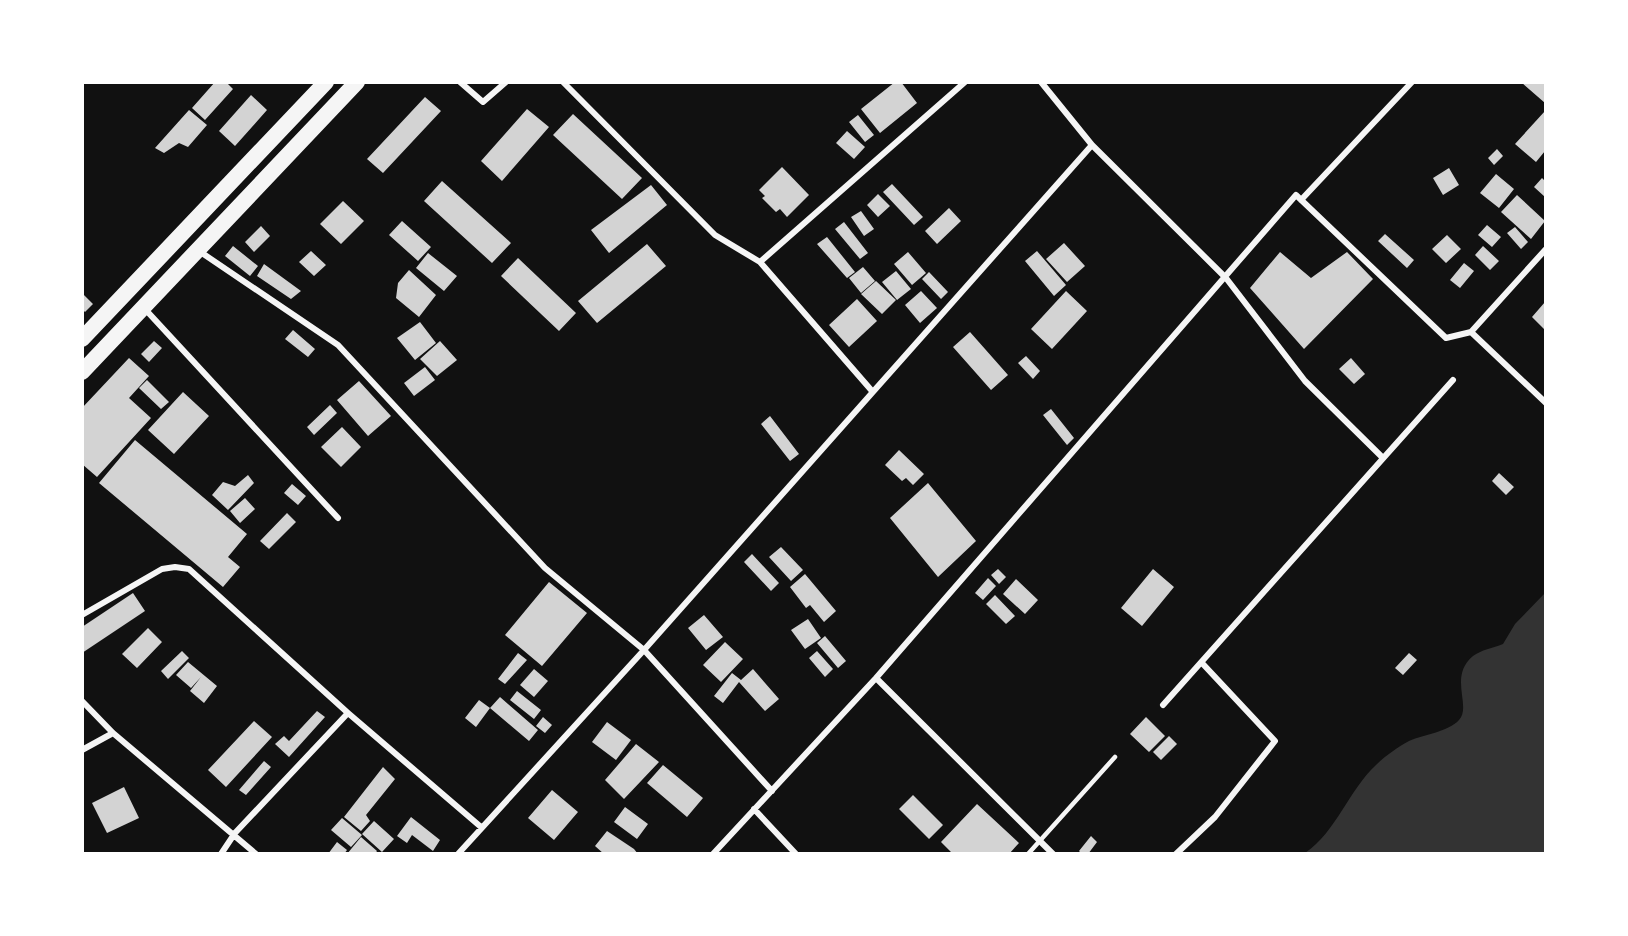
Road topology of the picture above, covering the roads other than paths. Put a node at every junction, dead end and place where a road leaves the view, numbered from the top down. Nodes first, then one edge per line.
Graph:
1 (326, 82) edge
2 (357, 82) edge
3 (460, 82) edge
4 (506, 82) edge
5 (564, 82) edge
6 (965, 82) edge
7 (1041, 82) edge
8 (1412, 82) edge
9 (1092, 145) junction
10 (1301, 200) junction
11 (1545, 249) edge
12 (198, 251) junction
13 (760, 262) junction
14 (1226, 278) junction
15 (143, 307) junction
16 (1471, 332) junction
17 (82, 339) edge
18 (82, 372) edge
19 (1453, 380) dead end
20 (872, 390) junction
21 (1545, 403) edge
22 (1383, 458) junction
23 (338, 518) dead end
24 (82, 615) edge
25 (644, 650) junction
26 (1202, 663) junction
27 (876, 678) junction
28 (82, 702) edge
29 (1163, 705) dead end
30 (348, 713) junction
31 (112, 733) junction
32 (82, 750) edge
33 (1114, 757) dead end
34 (772, 791) junction
35 (754, 809) junction
36 (481, 827) junction
37 (235, 833) junction
38 (1040, 840) junction
39 (221, 854) edge
40 (256, 854) edge
41 (458, 854) edge
42 (713, 854) edge
43 (796, 854) edge
44 (1028, 854) edge
45 (1053, 854) edge
46 (1176, 854) edge

1 - 17 highway
2 - 12 highway
3 - 4 street
5 - 13 street
6 - 13 street
7 - 9 street
8 - 10 street
9 - 14 street
9 - 20 street
10 - 14 street
10 - 16 street
11 - 16 street
12 - 15 highway
12 - 25 street
13 - 20 street
14 - 22 street
14 - 27 street
15 - 18 highway
15 - 23 street
16 - 21 street
19 - 22 street
20 - 25 street
22 - 26 street
24 - 30 street
25 - 34 street
25 - 36 street
26 - 29 street
26 - 46 street
27 - 34 street
27 - 38 street
28 - 31 street
30 - 36 street
30 - 37 street
31 - 32 street
31 - 37 street
33 - 38 lane
34 - 35 street
35 - 42 street
35 - 43 street
36 - 41 street
37 - 39 street
37 - 40 street
38 - 44 lane
38 - 45 street

